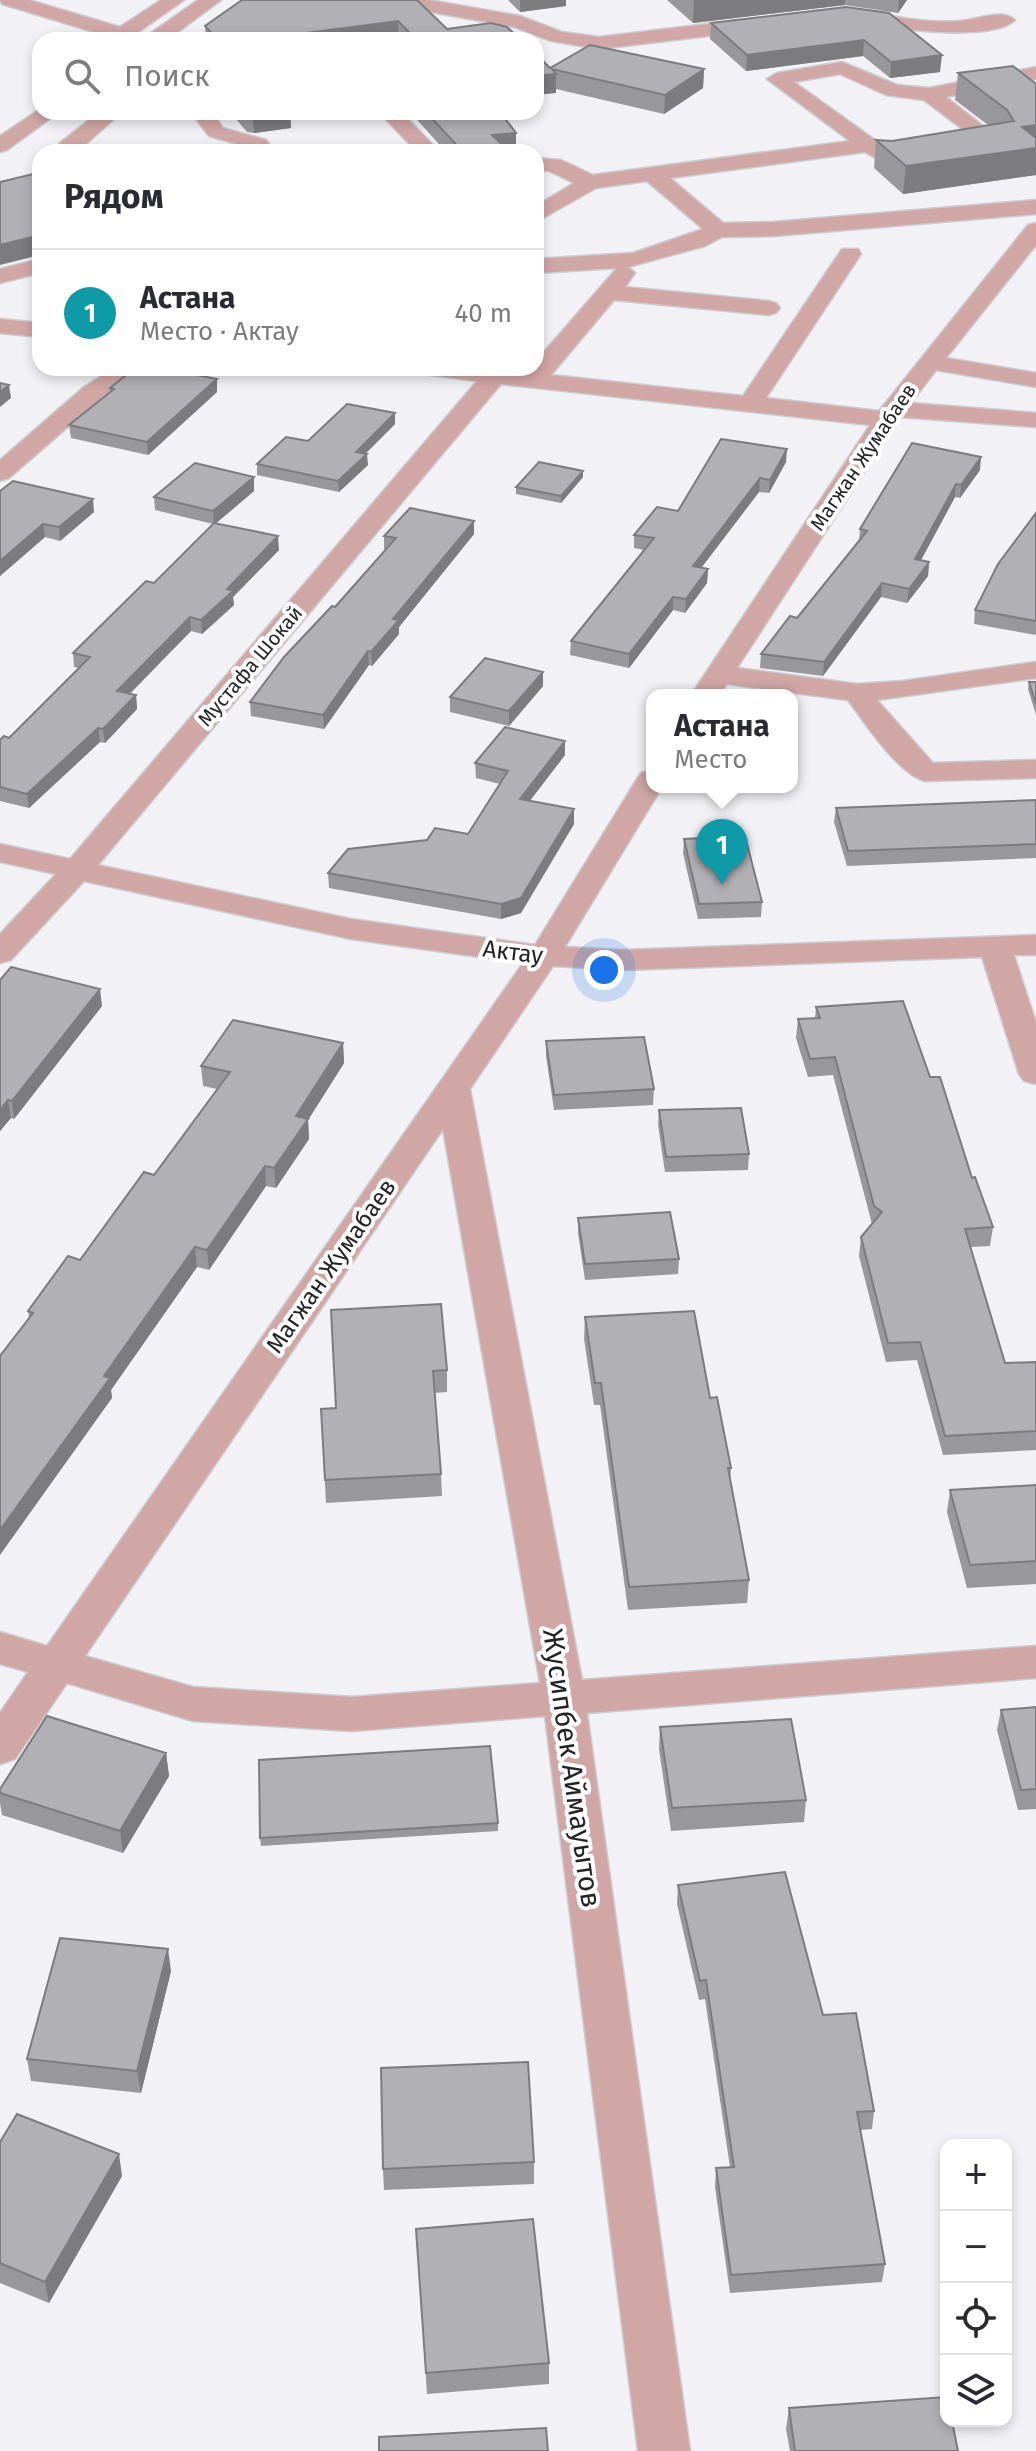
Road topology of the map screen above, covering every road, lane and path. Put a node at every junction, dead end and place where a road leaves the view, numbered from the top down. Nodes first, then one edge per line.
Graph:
1 (9, 0) edge
2 (174, 0) edge
3 (211, 0) edge
4 (397, 0) edge
5 (878, 0) edge
6 (998, 0) edge
7 (477, 16) junction
8 (773, 22) edge
9 (461, 31) edge
10 (103, 32) edge
11 (126, 32) edge
12 (165, 32) edge
13 (1030, 72) edge
14 (929, 94) junction
15 (37, 120) edge
16 (102, 120) edge
17 (207, 120) edge
18 (397, 120) edge
19 (71, 144) edge
20 (259, 144) edge
21 (421, 144) edge
22 (871, 145) junction
23 (0, 146) edge
24 (544, 164) edge
25 (652, 174) junction
26 (590, 182) junction
27 (1036, 207) edge
28 (544, 210) edge
29 (718, 230) junction
30 (1036, 230) edge
31 (850, 254) dead end
32 (635, 260) junction
33 (544, 266) edge
34 (32, 268) edge
35 (0, 276) edge
36 (607, 292) junction
37 (768, 308) dead end
38 (0, 326) edge
39 (32, 329) edge
40 (929, 362) junction
41 (544, 367) edge
42 (118, 376) edge
43 (494, 376) edge
44 (503, 376) edge
45 (536, 376) edge
46 (533, 380) junction
47 (1036, 380) edge
48 (750, 404) junction
49 (890, 414) junction
50 (1036, 420) edge
51 (0, 473) edge
52 (1036, 670) edge
53 (712, 685) edge
54 (784, 689) edge
55 (798, 690) edge
56 (857, 693) junction
57 (1036, 769) edge
58 (646, 789) edge
59 (0, 853) edge
60 (77, 870) junction
61 (1036, 945) edge
62 (995, 947) junction
63 (0, 953) edge
64 (544, 956) junction
65 (1036, 1074) edge
66 (453, 1089) junction
67 (0, 1648) edge
68 (1036, 1662) edge
69 (56, 1665) junction
70 (564, 1698) junction
71 (0, 1747) edge
72 (664, 2451) edge

1 - 10 street
2 - 11 street
3 - 12 street
4 - 7 street
5 - 6 street
7 - 8 street
7 - 9 street
13 - 14 street
14 - 22 street
14 - 22 street
15 - 23 street
16 - 19 street
17 - 20 street
18 - 21 street
22 - 25 street
24 - 26 street
25 - 26 street
25 - 29 street
26 - 28 street
27 - 29 street
29 - 32 street
30 - 40 street, Магжан Жумабаев
31 - 48 street
32 - 33 street
32 - 36 street
34 - 35 street
36 - 37 street
36 - 41 street
38 - 39 street
40 - 47 street
40 - 49 street, Магжан Жумабаев
42 - 51 street
43 - 60 street, Мустафа Шокай
44 - 46 street
45 - 46 street
46 - 48 street
48 - 49 street
49 - 50 street
49 - 53 street, Магжан Жумабаев
52 - 56 street
53 - 54 street
55 - 56 street
56 - 57 street
58 - 64 street, Магжан Жумабаев
59 - 60 street, Актау
60 - 63 street, Мустафа Шокай
60 - 64 street, Актау
61 - 62 street, Актау
62 - 64 street, Актау
62 - 65 street
64 - 66 street, Магжан Жумабаев
66 - 69 street, Магжан Жумабаев
66 - 70 street, Жусипбек Аймауытов
67 - 69 street
68 - 70 street
69 - 70 street
69 - 71 street, Магжан Жумабаев
70 - 72 street, Жусипбек Аймауытов

